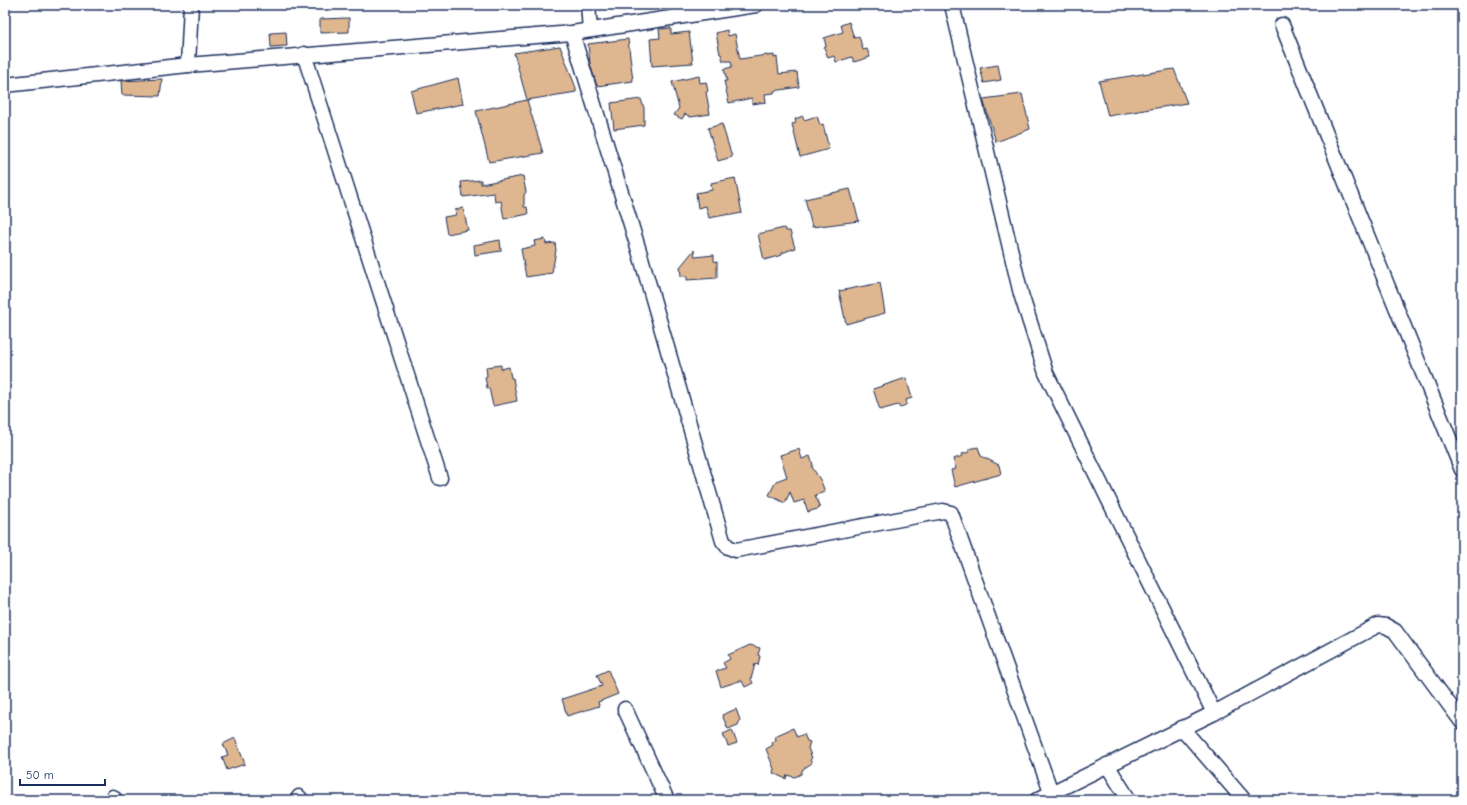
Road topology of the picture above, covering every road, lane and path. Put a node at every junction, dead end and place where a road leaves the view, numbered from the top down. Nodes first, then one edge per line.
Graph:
1 (191, 5) edge
2 (588, 5) edge
3 (756, 5) edge
4 (952, 5) edge
5 (1282, 25) dead end
6 (590, 30) junction
7 (572, 33) junction
8 (304, 54) junction
9 (188, 65) junction
10 (5, 85) edge
11 (1462, 470) edge
12 (440, 478) dead end
13 (625, 709) dead end
14 (1214, 713) junction
15 (1462, 722) edge
16 (1182, 728) junction
17 (1107, 765) junction
18 (1051, 792) junction
19 (667, 800) edge
20 (1036, 800) edge
21 (1129, 800) edge
22 (1244, 800) edge

1 - 9 street
2 - 6 street
3 - 6 street
4 - 14 street
5 - 11 street
6 - 7 street
7 - 8 street
7 - 18 street
8 - 9 street
8 - 12 street
9 - 10 street
13 - 19 street
14 - 15 street
14 - 16 street
16 - 17 street
16 - 22 street
17 - 18 street
17 - 21 street
18 - 20 street

